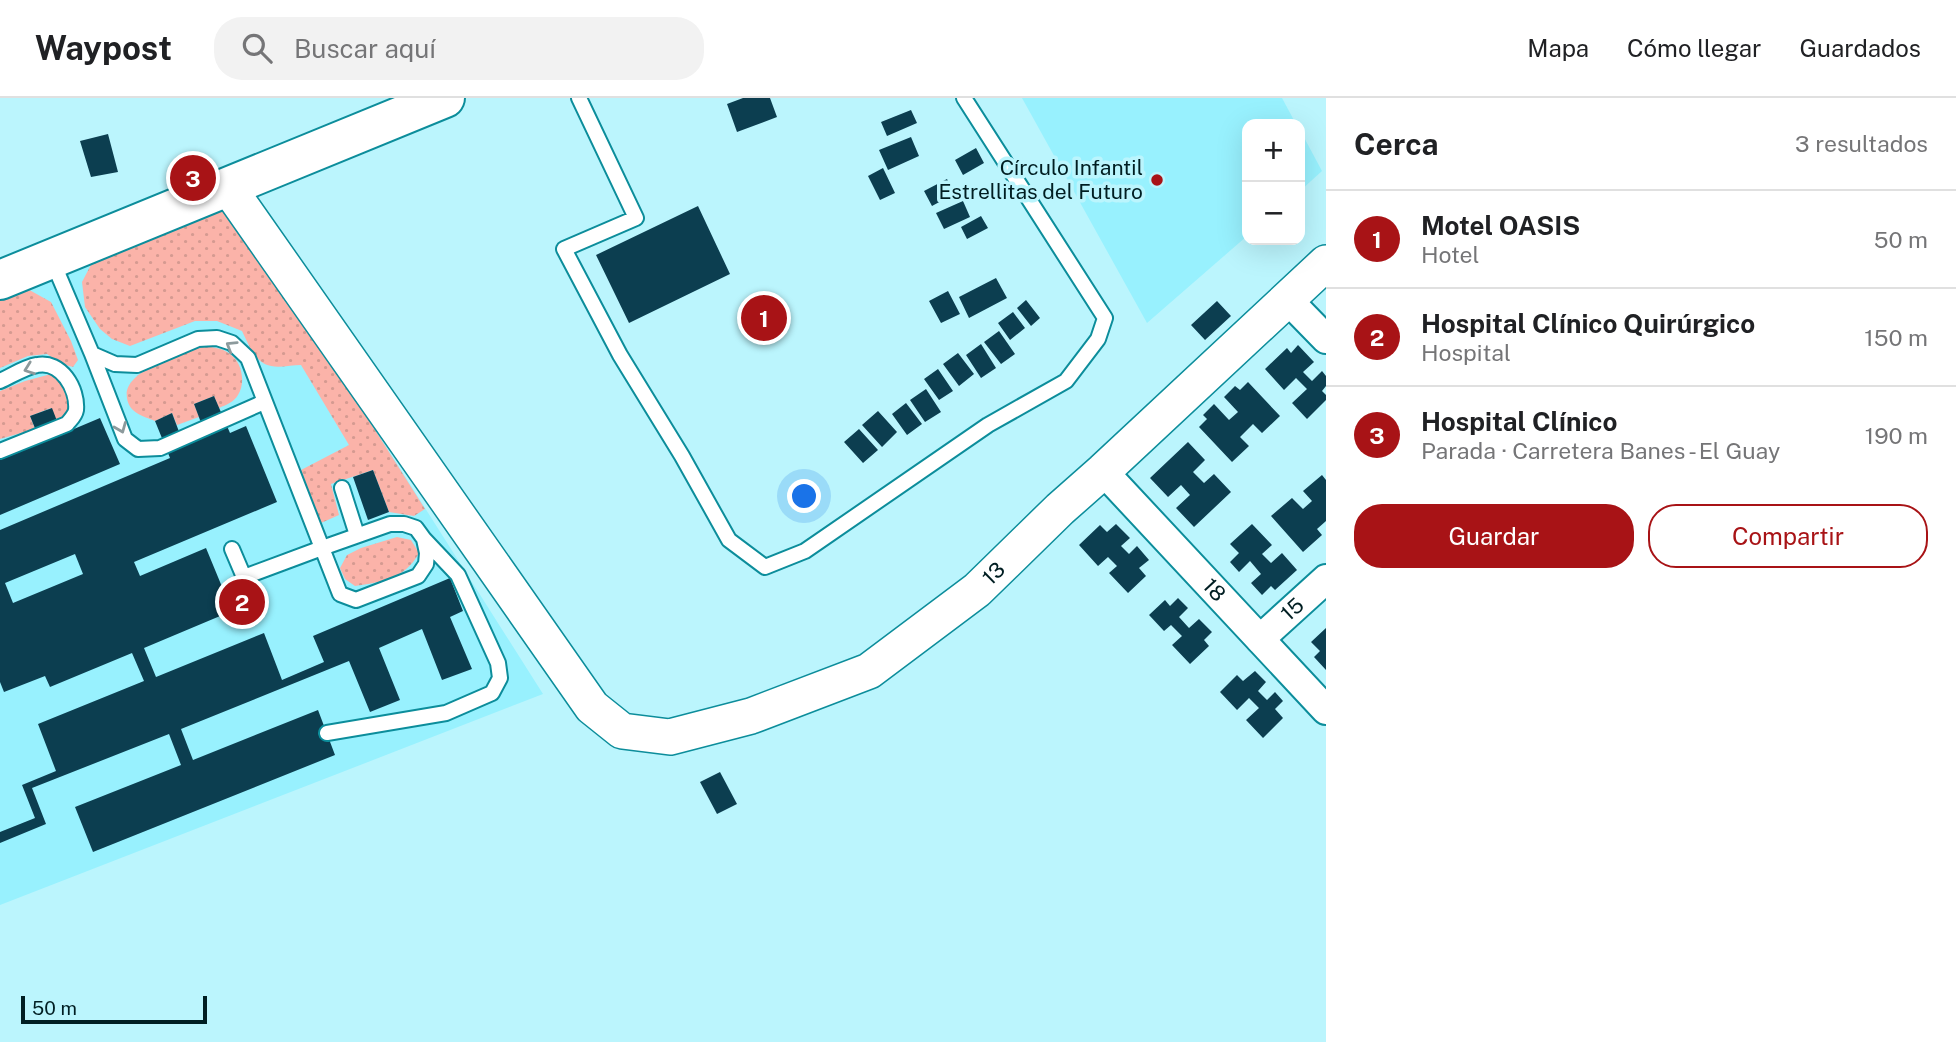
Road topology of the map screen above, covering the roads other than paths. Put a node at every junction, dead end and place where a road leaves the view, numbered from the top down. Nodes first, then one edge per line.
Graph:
1 (445, 98) edge
2 (579, 98) edge
3 (964, 98) edge
4 (228, 187) junction
5 (51, 259) junction
6 (1326, 263) edge
7 (0, 280) edge
8 (1287, 299) junction
9 (1326, 338) edge
10 (92, 354) junction
11 (0, 381) edge
12 (264, 402) junction
13 (0, 451) edge
14 (1103, 471) junction
15 (342, 488) dead end
16 (358, 535) junction
17 (424, 540) junction
18 (323, 548) junction
19 (232, 549) dead end
20 (244, 577) junction
21 (1326, 579) edge
22 (255, 603) dead end
23 (1261, 639) junction
24 (1326, 709) edge
25 (327, 733) dead end

1 - 4 main road
2 - 3 lane
4 - 5 main road
4 - 14 street, 13
5 - 7 main road
5 - 10 lane
6 - 8 street, 13
8 - 9 street
8 - 14 street, 13
12 -> 10 lane
10 -> 12 lane
13 -> 11 lane
12 - 18 lane
14 - 23 street, 18
15 - 16 lane
16 - 17 lane
16 - 18 lane
17 - 18 lane
17 - 25 lane
18 - 20 lane
19 - 20 lane
20 - 22 lane
21 - 23 street, 15
23 - 24 street, 18

